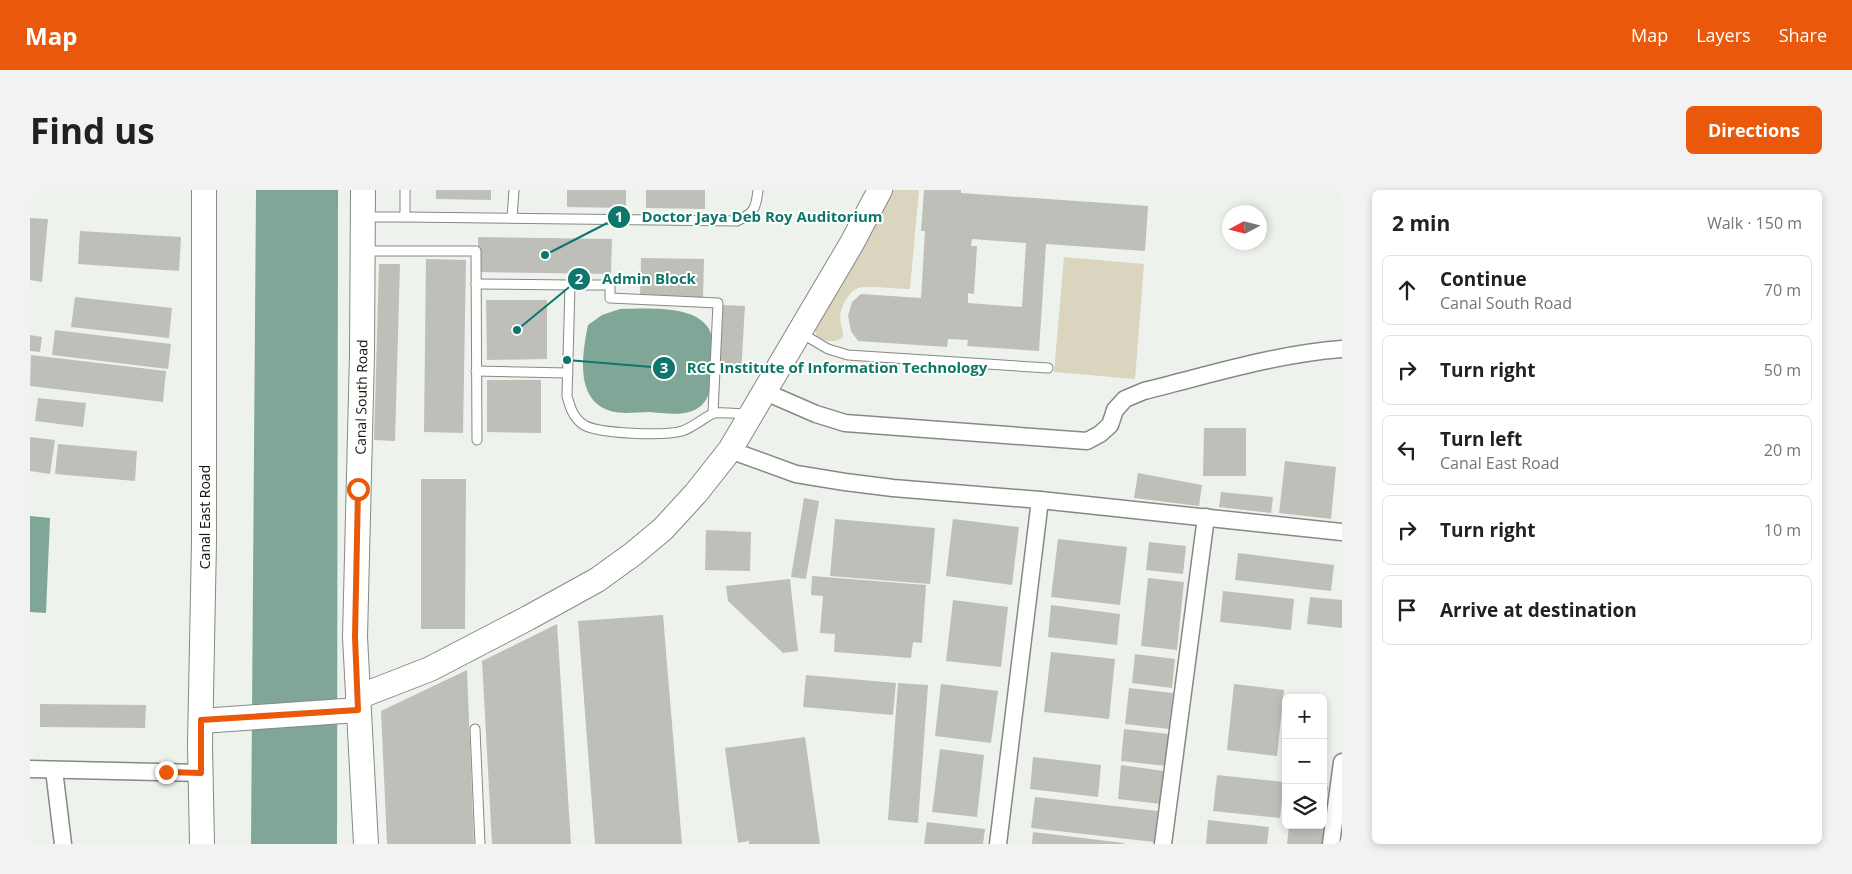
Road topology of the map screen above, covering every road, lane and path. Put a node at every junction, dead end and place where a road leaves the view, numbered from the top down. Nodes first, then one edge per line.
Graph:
1 (204, 190) edge
2 (363, 190) edge
3 (405, 190) edge
4 (514, 190) edge
5 (758, 190) edge
6 (880, 190) edge
7 (405, 216) junction
8 (363, 218) junction
9 (512, 218) junction
10 (362, 251) junction
11 (476, 284) junction
12 (570, 285) junction
13 (799, 332) junction
14 (1342, 349) edge
15 (1048, 368) dead end
16 (476, 371) junction
17 (568, 373) junction
18 (763, 391) junction
19 (713, 413) junction
20 (750, 414) junction
21 (476, 440) dead end
22 (730, 450) junction
23 (1040, 500) junction
24 (1206, 517) junction
25 (1342, 532) edge
26 (353, 706) junction
27 (201, 720) junction
28 (475, 729) dead end
29 (1342, 762) edge
30 (30, 769) edge
31 (54, 770) junction
32 (201, 773) junction
33 (63, 844) edge
34 (202, 844) edge
35 (366, 844) edge
36 (480, 844) edge
37 (998, 844) edge
38 (1164, 844) edge
39 (1331, 844) edge

1 - 27 street, Canal East Road
2 - 8 street, Canal South Road
3 - 7 lane
4 - 9 lane
5 - 9 lane
6 - 13 street
7 - 8 lane
7 - 9 lane
8 - 10 street, Canal South Road
10 - 11 lane
10 - 26 street, Canal South Road
11 - 12 lane
11 - 16 lane
12 - 17 lane
12 - 19 lane
13 - 15 lane
13 - 18 street
14 - 18 street
16 - 17 lane
16 - 21 lane
17 - 19 lane
18 - 20 street
19 - 20 lane
20 - 22 street
22 - 23 street
22 - 26 street
23 - 24 street
23 - 37 street
24 - 25 street
24 - 38 street
26 - 27 street
26 - 35 street, Canal South Road
27 - 32 street, Canal East Road
28 - 36 lane
29 - 39 street
30 - 31 street
31 - 32 street
31 - 33 street
32 - 34 street, Canal East Road

